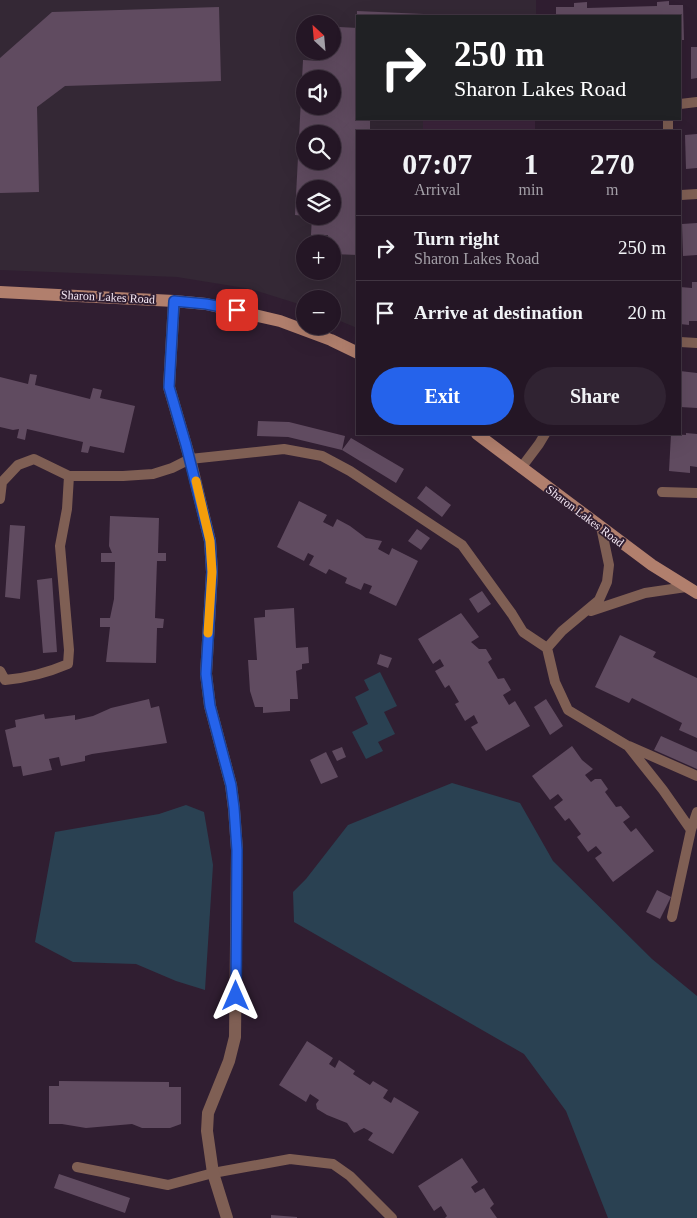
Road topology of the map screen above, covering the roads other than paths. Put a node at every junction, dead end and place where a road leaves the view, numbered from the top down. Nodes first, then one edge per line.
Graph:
1 (697, 102) edge
2 (681, 104) edge
3 (697, 194) edge
4 (682, 195) dead end
5 (0, 292) edge
6 (174, 301) junction
7 (681, 342) edge
8 (697, 342) edge
9 (356, 352) edge
10 (480, 435) edge
11 (544, 435) edge
12 (492, 439) edge
13 (190, 459) junction
14 (521, 468) junction
15 (69, 476) junction
16 (662, 492) dead end
17 (697, 493) edge
18 (0, 499) edge
19 (601, 528) junction
20 (691, 590) edge
21 (585, 613) junction
22 (547, 648) junction
23 (0, 671) edge
24 (628, 746) junction
25 (697, 776) edge
26 (697, 812) edge
27 (691, 830) junction
28 (672, 917) dead end
29 (77, 1168) dead end
30 (213, 1172) junction
31 (227, 1218) edge
32 (392, 1218) edge

1 - 2 lane
3 - 4 lane
5 - 6 street, Sharon Lakes Road
6 - 9 street, Sharon Lakes Road
6 - 13 street
7 - 8 lane
10 - 12 street, Sharon Lakes Road
11 - 14 lane
12 - 14 street, Sharon Lakes Road
13 - 15 lane
13 - 22 lane
13 - 30 street
14 - 19 street, Sharon Lakes Road
15 - 18 lane
15 - 23 lane
16 - 17 lane
19 - 20 street, Sharon Lakes Road
19 - 21 lane
20 - 21 lane
21 - 22 lane
22 - 24 lane
24 - 25 lane
24 - 27 lane
26 - 27 lane
27 - 28 lane
29 - 30 lane
30 - 31 street
30 - 32 lane

